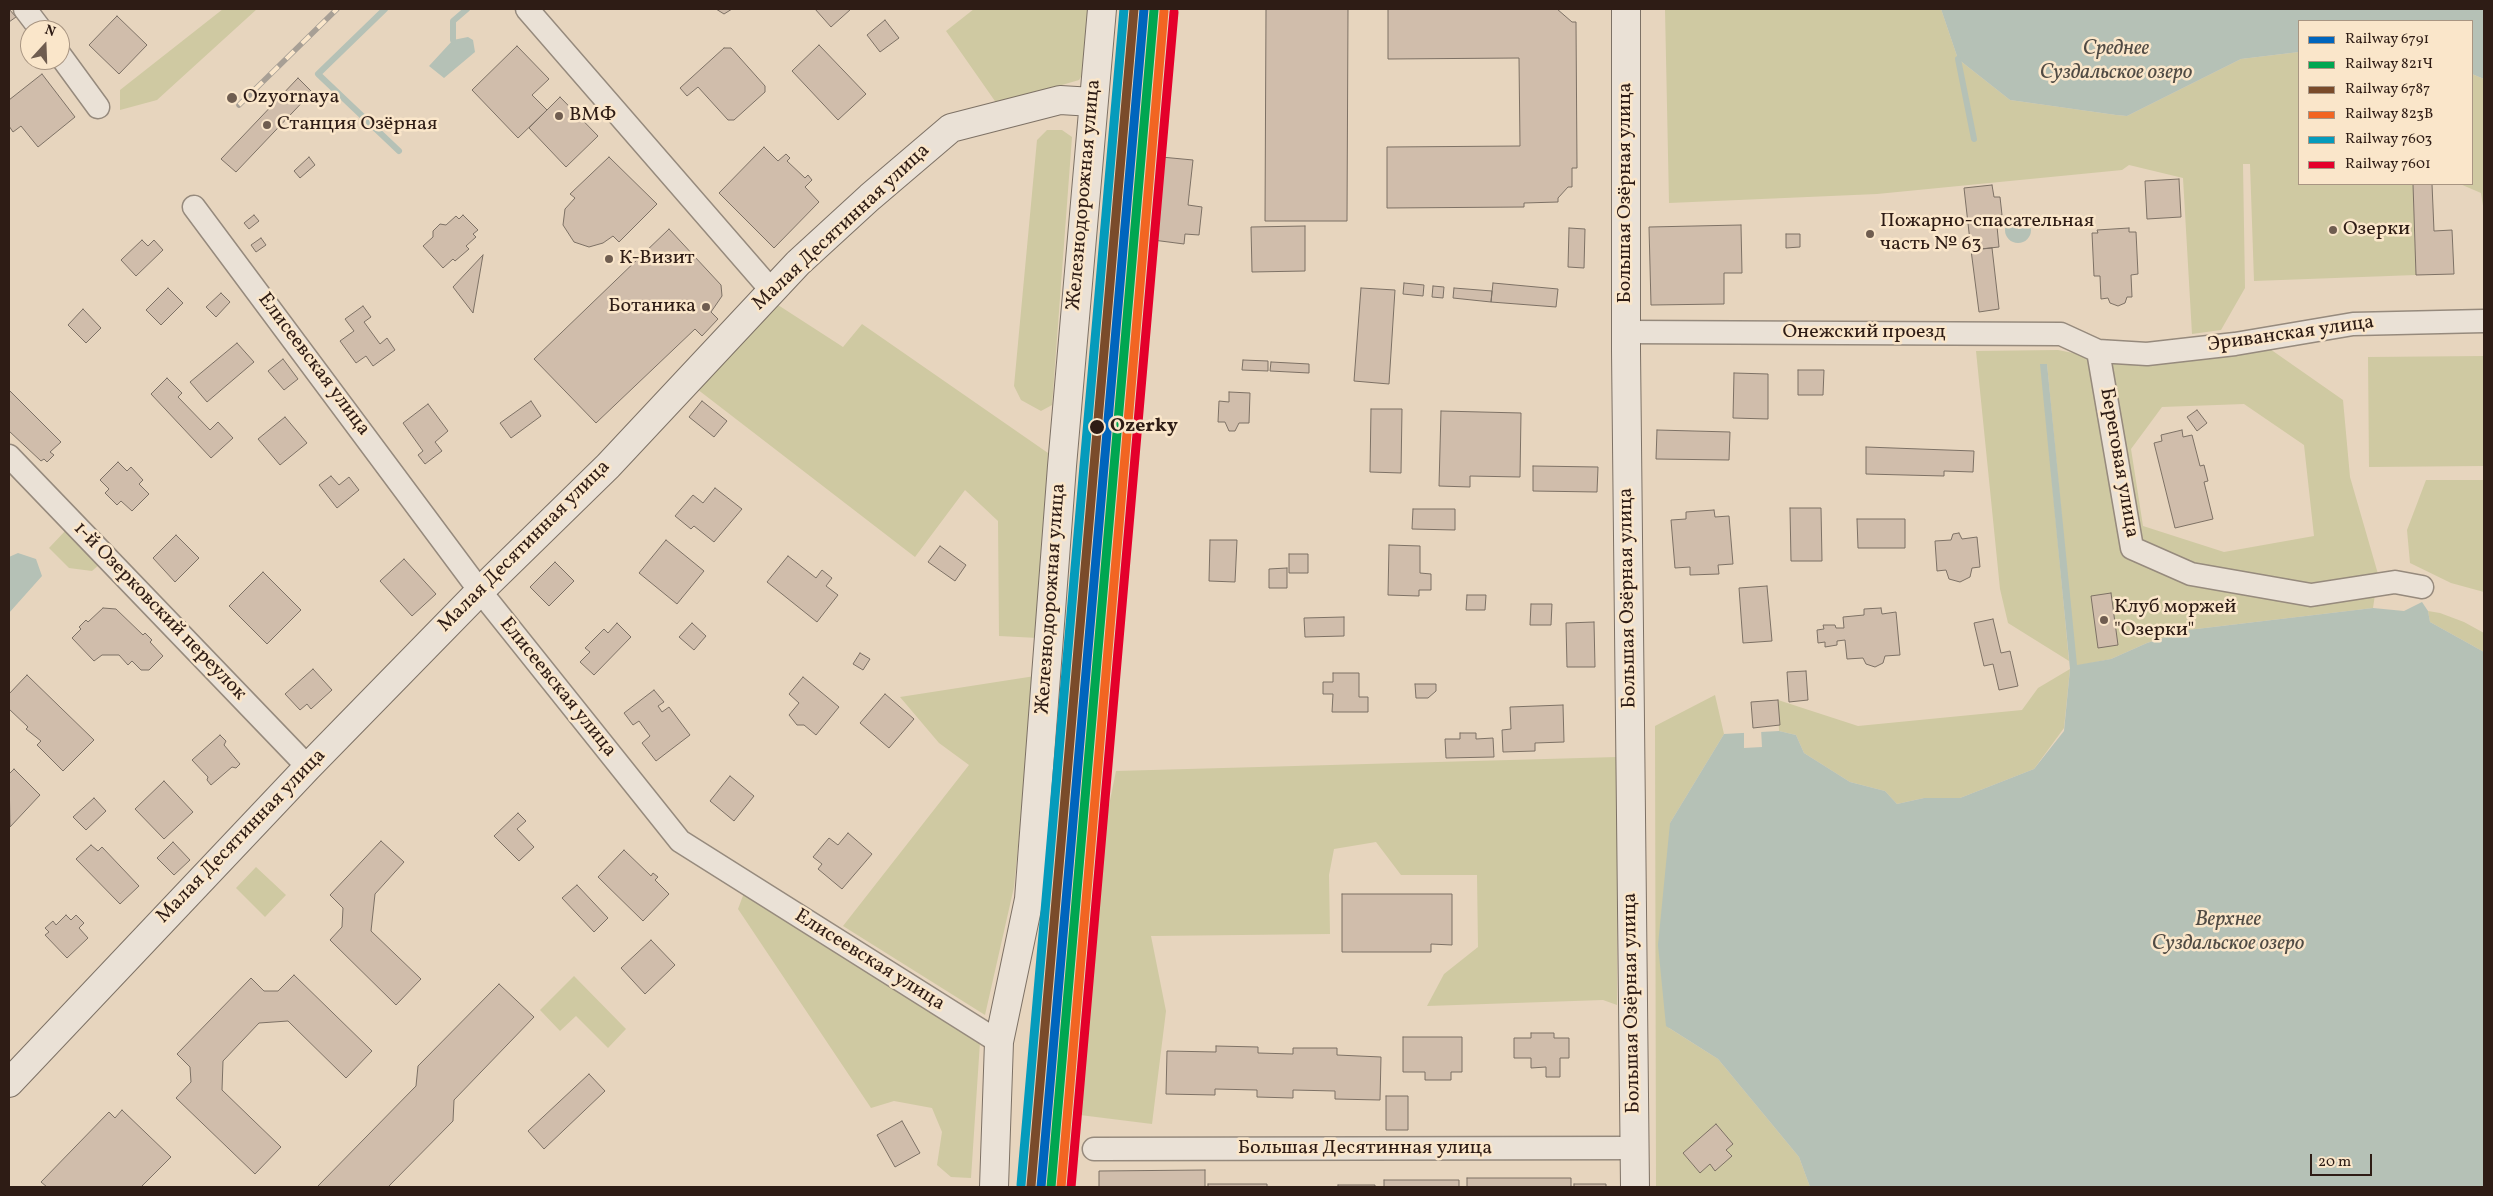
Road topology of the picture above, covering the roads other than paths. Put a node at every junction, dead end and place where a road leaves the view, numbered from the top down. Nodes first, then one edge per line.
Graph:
1 (25, 9) edge
2 (527, 9) edge
3 (1102, 9) edge
4 (1626, 9) edge
5 (33, 20) edge
6 (70, 69) edge
7 (1096, 69) junction
8 (1060, 100) junction
9 (1093, 102) junction
10 (98, 107) dead end
11 (194, 206) dead end
12 (772, 290) junction
13 (2484, 321) edge
14 (1626, 332) junction
15 (2098, 351) junction
16 (9, 456) edge
17 (2422, 587) dead end
18 (480, 591) junction
19 (308, 767) junction
20 (999, 1042) junction
21 (9, 1083) edge
22 (1635, 1148) junction
23 (1094, 1149) dead end
24 (994, 1187) edge
25 (1635, 1187) edge

1 - 5 street
2 - 12 street
3 - 7 street, Железнодорожная улица
4 - 14 street, Большая Озёрная улица
6 - 10 street
7 - 8 street
7 - 9 street, Железнодорожная улица
8 - 9 street, Малая Десятинная улица
8 - 12 street, Малая Десятинная улица
9 - 20 street, Железнодорожная улица
11 - 18 street, Елисеевская улица
12 - 18 street, Малая Десятинная улица
13 - 15 street, Эриванская улица
14 - 15 street, Онежский проезд
14 - 22 street, Большая Озёрная улица
15 - 17 street, Береговая улица
16 - 19 street, 1-й Озерковский переулок
18 - 19 street, Малая Десятинная улица
18 - 20 street, Елисеевская улица
19 - 21 street, Малая Десятинная улица
20 - 24 street, Железнодорожная улица
22 - 23 street, Большая Десятинная улица
22 - 25 street, Большая Озёрная улица

